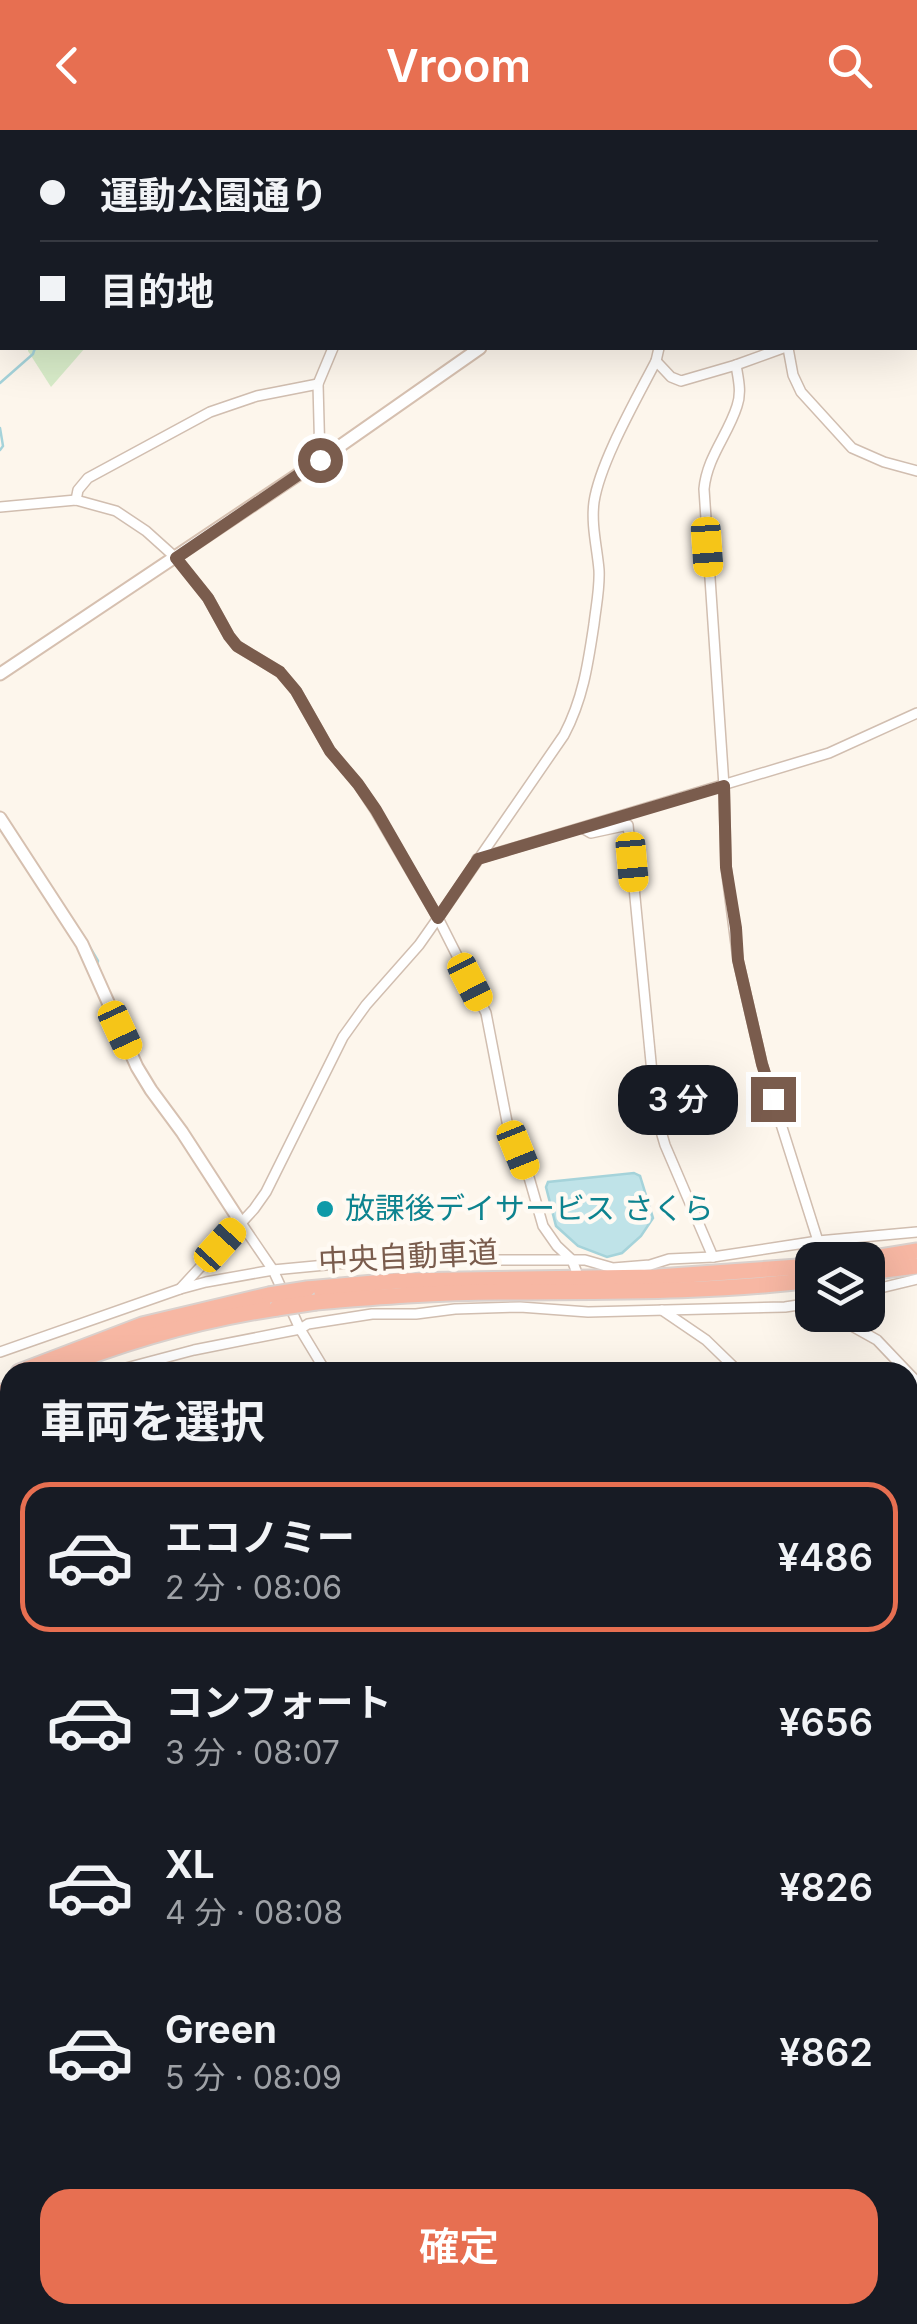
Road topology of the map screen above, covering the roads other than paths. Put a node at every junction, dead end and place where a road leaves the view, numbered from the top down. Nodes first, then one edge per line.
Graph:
1 (332, 350) edge
2 (472, 350) edge
3 (659, 350) edge
4 (780, 350) edge
5 (787, 350) edge
6 (656, 361) junction
7 (736, 365) junction
8 (318, 384) junction
9 (320, 460) junction
10 (917, 471) edge
11 (76, 500) junction
12 (0, 507) edge
13 (176, 558) junction
14 (0, 674) edge
15 (917, 713) edge
16 (724, 786) junction
17 (0, 818) edge
18 (584, 829) junction
19 (478, 859) junction
20 (438, 918) junction
21 (240, 1223) junction
22 (917, 1232) edge
23 (818, 1240) junction
24 (917, 1251) edge
25 (885, 1256) edge
26 (713, 1257) junction
27 (572, 1260) junction
28 (795, 1263) edge
29 (917, 1266) edge
30 (273, 1270) junction
31 (885, 1270) edge
32 (577, 1273) dead end
33 (917, 1279) edge
34 (795, 1281) edge
35 (885, 1287) edge
36 (180, 1289) junction
37 (311, 1296) junction
38 (273, 1302) junction
39 (795, 1306) edge
40 (660, 1309) junction
41 (106, 1313) junction
42 (113, 1328) dead end
43 (300, 1329) junction
44 (863, 1332) edge
45 (0, 1352) edge
46 (123, 1355) dead end
47 (44, 1362) edge
48 (78, 1362) edge
49 (123, 1362) edge
50 (151, 1362) edge
51 (320, 1362) edge
52 (729, 1362) edge
53 (898, 1362) edge

1 - 8 street
2 - 9 street
3 - 6 street
4 - 7 street
5 - 10 street
6 - 7 street
6 - 19 street
7 - 16 street
8 - 9 street
8 - 11 street
9 - 13 street
11 - 12 street
11 - 13 street
13 - 14 street
13 - 20 street
15 - 16 street
16 - 18 street
16 - 23 street
17 - 21 street
18 - 19 street
18 - 26 street
19 - 20 street
20 - 21 street
20 - 27 street
21 - 30 street
21 - 36 street
22 - 23 street
23 - 26 street
24 - 25 highway
26 - 27 street
27 - 30 street
27 - 32 street
28 - 37 highway, 中央自動車道
29 - 31 highway
30 - 36 street
30 - 43 street
33 - 35 street
34 - 37 highway, 中央自動車道
36 - 41 street
37 - 38 highway, 中央自動車道, bridge
38 - 47 highway, 中央自動車道
38 - 48 highway, 中央自動車道
39 - 40 street
40 - 43 street
40 - 52 street
41 - 42 street
41 - 45 street
43 - 50 street
43 - 51 street
44 - 53 street
46 - 49 street

